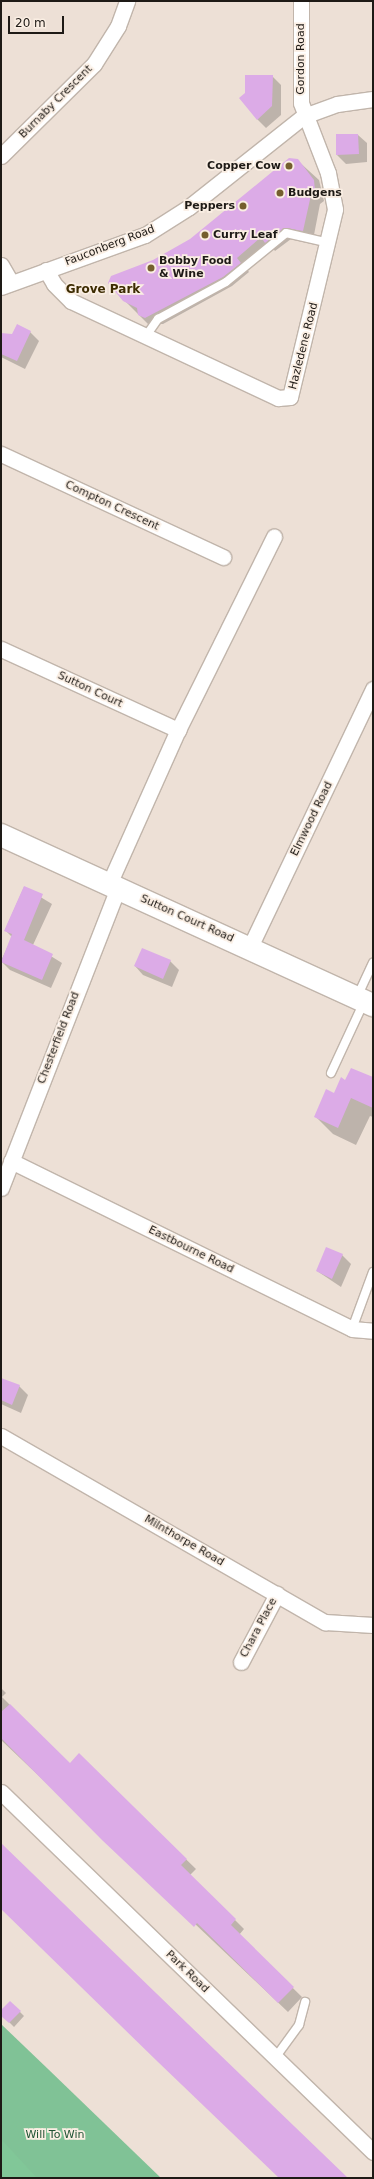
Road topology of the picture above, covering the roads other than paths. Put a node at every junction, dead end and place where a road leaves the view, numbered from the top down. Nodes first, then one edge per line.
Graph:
1 (126, 1) edge
2 (300, 1) edge
3 (373, 99) edge
4 (304, 116) junction
5 (1, 156) edge
6 (329, 243) junction
7 (1, 265) edge
8 (46, 270) junction
9 (6, 285) edge
10 (146, 336) junction
11 (1, 454) edge
12 (274, 537) dead end
13 (223, 557) dead end
14 (1, 649) edge
15 (373, 689) edge
16 (178, 730) junction
17 (1, 835) edge
18 (114, 886) junction
19 (250, 948) junction
20 (373, 962) edge
21 (365, 1001) edge
22 (330, 1073) dead end
23 (11, 1161) junction
24 (1, 1188) edge
25 (373, 1272) edge
26 (352, 1329) junction
27 (373, 1331) edge
28 (1, 1436) edge
29 (277, 1594) junction
30 (373, 1625) edge
31 (241, 1662) dead end
32 (1, 1792) edge
33 (305, 2002) dead end
34 (275, 2058) junction
35 (373, 2152) edge

1 - 5 street, Burnaby Crescent
2 - 4 street, Gordon Road
3 - 4 street, Fauconberg Road
4 - 6 street, Hazledene Road
4 - 8 street, Fauconberg Road
6 - 10 lane
6 - 10 street, Hazledene Road
7 - 9 street
8 - 9 street, Fauconberg Road
8 - 10 street, Hazledene Road
11 - 13 street, Compton Crescent
12 - 16 street, Chesterfield Road
14 - 16 street, Sutton Court
15 - 19 street, Elmwood Road
16 - 18 street, Chesterfield Road
17 - 18 street, Sutton Court Road
18 - 19 street, Sutton Court Road
18 - 23 street, Chesterfield Road
19 - 21 street, Sutton Court Road
20 - 21 lane
21 - 22 lane
23 - 24 street, Chesterfield Road
23 - 26 street, Eastbourne Road
25 - 26 lane
26 - 27 street, Eastbourne Road
28 - 29 street, Milnthorpe Road
29 - 30 street, Milnthorpe Road
29 - 31 street, Chara Place
32 - 34 street, Park Road
33 - 34 lane
34 - 35 street, Park Road

